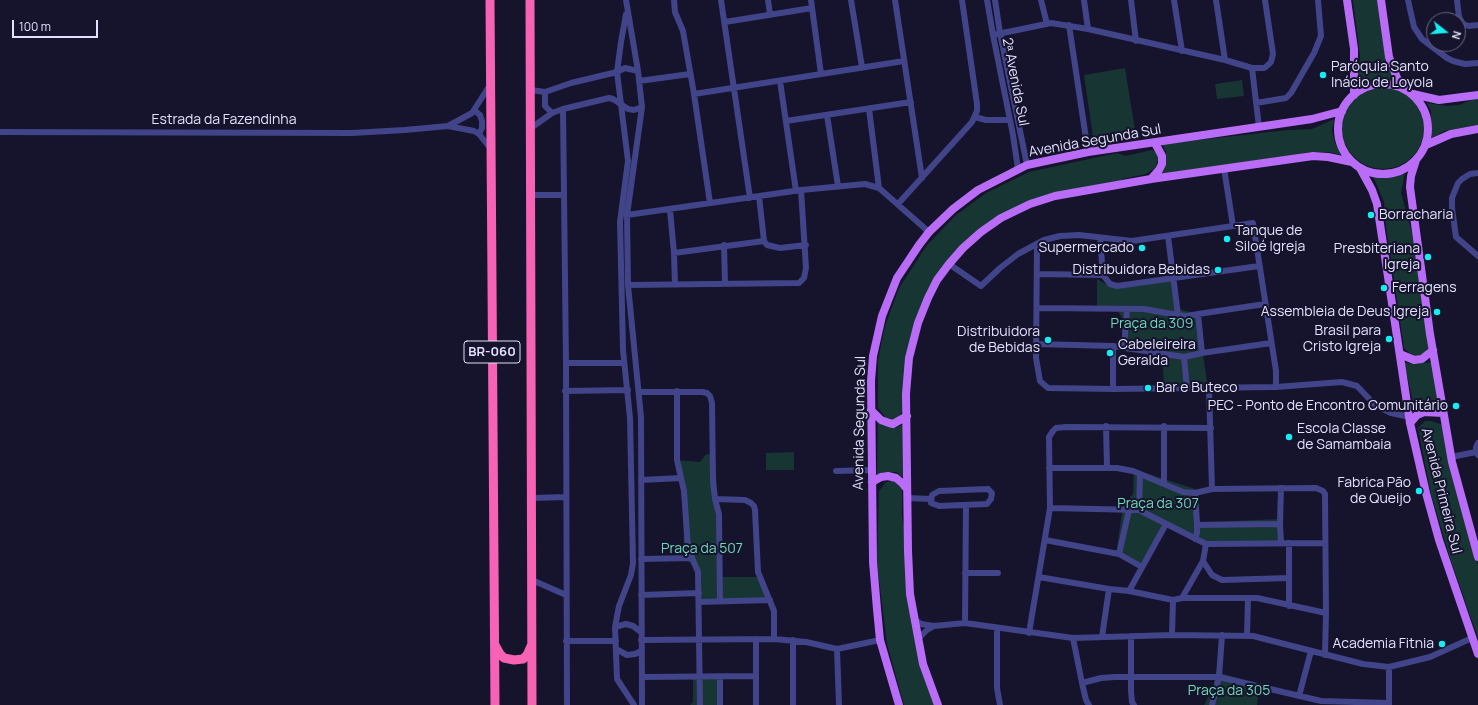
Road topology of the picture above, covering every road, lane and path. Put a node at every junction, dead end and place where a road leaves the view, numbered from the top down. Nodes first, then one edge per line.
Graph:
1 (490, 0) edge
2 (530, 0) edge
3 (626, 0) edge
4 (674, 0) edge
5 (721, 0) edge
6 (768, 0) edge
7 (811, 0) edge
8 (851, 0) edge
9 (895, 0) edge
10 (962, 0) edge
11 (987, 0) edge
12 (995, 0) edge
13 (1041, 0) edge
14 (1084, 0) edge
15 (1131, 0) edge
16 (1174, 0) edge
17 (1216, 0) edge
18 (1265, 0) edge
19 (1318, 0) edge
20 (1347, 0) edge
21 (1381, 0) edge
22 (1408, 0) edge
23 (1457, 0) edge
24 (812, 8) junction
25 (627, 10) junction
26 (770, 14) junction
27 (725, 22) junction
28 (1047, 24) junction
29 (1069, 25) junction
30 (1478, 25) edge
31 (1088, 29) junction
32 (1000, 33) junction
33 (993, 35) junction
34 (1136, 41) junction
35 (1182, 51) junction
36 (1225, 60) junction
37 (904, 61) junction
38 (1478, 63) edge
39 (862, 68) junction
40 (1252, 68) junction
41 (638, 71) junction
42 (617, 72) junction
43 (690, 74) junction
44 (821, 74) junction
45 (639, 81) junction
46 (780, 81) junction
47 (491, 83) junction
48 (734, 87) junction
49 (531, 90) junction
50 (1409, 91) junction
51 (545, 92) junction
52 (694, 94) junction
53 (1354, 95) junction
54 (1478, 95) edge
55 (911, 102) junction
56 (1256, 103) junction
57 (622, 105) junction
58 (642, 107) junction
59 (563, 109) junction
60 (869, 109) junction
61 (474, 110) junction
62 (1342, 111) junction
63 (552, 114) junction
64 (827, 115) junction
65 (975, 117) junction
66 (1010, 120) junction
67 (786, 121) junction
68 (448, 126) junction
69 (531, 128) junction
70 (1259, 128) junction
71 (1478, 129) edge
72 (0, 132) edge
73 (479, 134) junction
74 (1155, 143) junction
75 (1426, 145) junction
76 (492, 150) junction
77 (1088, 152) junction
78 (1416, 160) junction
79 (1352, 162) junction
80 (1027, 165) junction
81 (1224, 168) junction
82 (1360, 168) junction
83 (1018, 169) junction
84 (1478, 173) edge
85 (922, 178) junction
86 (1151, 179) junction
87 (838, 186) junction
88 (879, 188) junction
89 (798, 191) junction
90 (531, 195) junction
91 (564, 195) junction
92 (759, 196) junction
93 (750, 198) junction
94 (710, 203) junction
95 (898, 204) junction
96 (670, 210) junction
97 (628, 215) junction
98 (1233, 226) junction
99 (929, 232) junction
100 (1168, 236) junction
101 (1100, 238) junction
102 (764, 241) junction
103 (1037, 244) junction
104 (724, 245) junction
105 (806, 245) junction
106 (674, 253) junction
107 (1478, 256) edge
108 (949, 264) junction
109 (1259, 266) junction
110 (1037, 274) junction
111 (1103, 275) junction
112 (1174, 278) junction
113 (725, 284) junction
114 (628, 285) junction
115 (675, 285) junction
116 (1265, 304) junction
117 (1037, 308) junction
118 (1127, 309) junction
119 (1198, 314) junction
120 (1178, 315) junction
121 (1272, 343) junction
122 (1036, 344) junction
123 (1113, 346) junction
124 (634, 348) junction
125 (1124, 348) junction
126 (623, 350) junction
127 (1433, 350) junction
128 (1202, 353) junction
129 (1400, 354) junction
130 (1184, 357) junction
131 (566, 363) junction
132 (624, 363) junction
133 (1276, 387) junction
134 (1187, 388) junction
135 (1209, 388) junction
136 (1114, 389) junction
137 (628, 390) junction
138 (565, 391) junction
139 (677, 391) junction
140 (640, 392) junction
141 (871, 410) junction
142 (1443, 413) junction
143 (907, 416) junction
144 (641, 417) junction
145 (630, 418) junction
146 (1410, 420) junction
147 (1106, 426) junction
148 (1164, 426) junction
149 (1210, 428) junction
150 (1478, 443) edge
151 (1477, 453) edge
152 (1451, 457) junction
153 (1107, 467) junction
154 (1049, 468) junction
155 (872, 470) junction
156 (836, 471) dead end
157 (1140, 474) junction
158 (681, 478) junction
159 (641, 480) junction
160 (872, 482) junction
161 (1164, 484) junction
162 (1281, 488) junction
163 (907, 489) junction
164 (1212, 489) junction
165 (1195, 493) junction
166 (566, 497) junction
167 (532, 498) junction
168 (907, 498) junction
169 (715, 499) junction
170 (931, 499) junction
171 (966, 505) junction
172 (1050, 508) junction
173 (1129, 510) junction
174 (1139, 510) junction
175 (1166, 524) junction
176 (1280, 524) junction
177 (1197, 525) junction
178 (1195, 539) junction
179 (1046, 540) junction
180 (1289, 543) junction
181 (1206, 544) junction
182 (1281, 544) junction
183 (1325, 544) junction
184 (1119, 554) junction
185 (1478, 556) edge
186 (692, 558) junction
187 (641, 559) junction
188 (1203, 561) junction
189 (1142, 567) junction
190 (998, 572) dead end
191 (966, 573) junction
192 (1039, 577) junction
193 (1289, 578) junction
194 (532, 580) junction
195 (1109, 589) junction
196 (1129, 591) junction
197 (699, 593) junction
198 (641, 594) junction
199 (566, 595) junction
200 (1182, 598) junction
201 (1248, 598) junction
202 (770, 600) junction
203 (1173, 600) junction
204 (720, 601) junction
205 (699, 602) junction
206 (1289, 606) junction
207 (1326, 613) junction
208 (914, 619) junction
209 (965, 623) junction
210 (934, 626) junction
211 (615, 627) junction
212 (997, 628) junction
213 (641, 632) junction
214 (1029, 632) junction
215 (1172, 635) junction
216 (1131, 636) junction
217 (1222, 636) junction
218 (1247, 636) junction
219 (1102, 637) junction
220 (1073, 638) junction
221 (1472, 638) junction
222 (756, 639) junction
223 (774, 639) junction
224 (918, 639) junction
225 (641, 640) junction
226 (699, 640) junction
227 (793, 640) junction
228 (880, 640) junction
229 (566, 641) junction
230 (616, 641) junction
231 (494, 643) junction
232 (532, 644) junction
233 (616, 649) junction
234 (837, 649) junction
235 (641, 651) junction
236 (1311, 651) junction
237 (1478, 654) edge
238 (1325, 655) junction
239 (1389, 666) junction
240 (755, 676) junction
241 (642, 677) junction
242 (699, 677) junction
243 (720, 677) junction
244 (1131, 677) junction
245 (1218, 677) junction
246 (1082, 683) junction
247 (1299, 696) junction
248 (1321, 703) edge
249 (1389, 704) edge
250 (495, 705) edge
251 (532, 705) edge
252 (567, 705) edge
253 (634, 705) edge
254 (642, 705) edge
255 (700, 705) edge
256 (720, 705) edge
257 (756, 705) edge
258 (793, 705) edge
259 (839, 705) edge
260 (900, 705) edge
261 (938, 705) edge
262 (1000, 705) edge
263 (1089, 705) edge
264 (1134, 705) edge
265 (1212, 705) edge

1 - 47 highway, BR-060
2 - 49 highway, BR-060
3 - 25 street
4 - 43 street
5 - 27 street
6 - 26 street
7 - 24 street
8 - 39 street
9 - 37 street
10 - 65 street
11 - 33 street, 2ᵃ Avenida Sul
12 - 32 street, 2ᵃ Avenida Sul
13 - 28 street
14 - 31 street
15 - 34 street
16 - 35 street
17 - 36 street
18 - 40 street
19 - 56 street
20 - 53 main road
21 - 50 main road
22 - 38 street
23 - 30 street
24 - 26 street
24 - 44 street
25 - 41 street
25 - 42 street
26 - 27 street
27 - 48 street
28 - 29 street
28 - 32 street
29 - 31 street
29 - 77 street
31 - 34 street
32 - 33 street
32 - 80 street, 2ᵃ Avenida Sul
33 - 66 street, 2ᵃ Avenida Sul
34 - 35 street
35 - 36 street
36 - 40 street
37 - 39 street
37 - 55 street
39 - 44 street
40 - 56 street
41 - 42 street
41 - 45 street
42 - 51 street
42 - 57 street
43 - 45 street
43 - 52 street
44 - 46 street
45 - 58 street
46 - 48 street
46 - 67 street
47 - 61 street, Estrada da Fazendinha
47 - 76 highway, BR-060
48 - 52 street
48 - 93 street
49 - 51 street
49 - 69 highway, BR-060
50 - 53 main road
50 - 54 main road
50 - 75 main road
51 - 63 street
52 - 94 street
53 - 62 main road
55 - 60 street
55 - 85 street
56 - 70 street
57 - 58 street
57 - 59 street
57 - 126 street
58 - 97 street
59 - 63 street
59 - 91 street
60 - 64 street
60 - 88 street
61 - 68 street, Estrada da Fazendinha
61 - 73 street
62 - 70 main road, Avenida Segunda Sul
62 - 79 main road
63 - 69 street
64 - 67 street
64 - 87 street
65 - 66 street
65 - 85 street
66 - 83 street, 2ᵃ Avenida Sul
67 - 89 street
68 - 72 street, Estrada da Fazendinha
68 - 73 street, Estrada da Fazendinha
69 - 90 highway, BR-060
70 - 74 main road, Avenida Segunda Sul
71 - 75 main road
73 - 76 street
74 - 77 main road, Avenida Segunda Sul
74 - 86 main road
75 - 78 main road
76 - 231 highway, BR-060
77 - 80 main road, Avenida Segunda Sul
78 - 82 main road
78 - 127 main road, Avenida Primeira Sul
79 - 81 main road
79 - 82 main road
80 - 83 main road, Avenida Segunda Sul
81 - 86 main road
81 - 98 street
82 - 129 main road, Avenida Primeira Sul
83 - 99 main road, Avenida Segunda Sul
84 - 107 street
85 - 95 street
86 - 108 main road
87 - 88 street
87 - 89 street
88 - 95 street
89 - 92 street
89 - 105 street
90 - 91 street
90 - 167 highway, BR-060
91 - 131 street
92 - 93 street
92 - 102 street
93 - 94 street
94 - 96 street
95 - 99 street
96 - 97 street
96 - 106 street
97 - 114 street
98 - 100 street
98 - 109 street
99 - 141 main road, Avenida Segunda Sul
100 - 101 street
100 - 112 street
101 - 103 street
101 - 111 street
102 - 104 street
102 - 105 street
103 - 108 street
103 - 110 street
104 - 106 street
104 - 113 street
105 - 113 street
106 - 115 street
108 - 143 main road
109 - 112 street
109 - 116 street
110 - 111 street
110 - 117 street
111 - 112 street
112 - 120 street
113 - 115 street
114 - 115 street
114 - 124 street
116 - 119 street
116 - 121 street
117 - 118 street
117 - 122 street
118 - 120 street
118 - 125 street
119 - 120 street
119 - 128 street
121 - 128 street
121 - 133 street
122 - 123 street
122 - 136 street
123 - 125 street
123 - 136 street
124 - 126 street
124 - 140 street
125 - 130 street
126 - 132 street
127 - 129 main road
127 - 142 main road, Avenida Primeira Sul
128 - 130 street
129 - 146 main road, Avenida Primeira Sul
130 - 134 street
131 - 132 street
131 - 138 street
132 - 137 street
133 - 135 street
133 - 146 street
134 - 135 street
134 - 136 street
135 - 149 street
137 - 138 street
137 - 145 street
138 - 166 street
139 - 140 street
139 - 158 street
139 - 169 street
140 - 144 street
141 - 143 main road
141 - 155 main road, Avenida Segunda Sul
142 - 146 main road
142 - 152 main road, Avenida Primeira Sul
143 - 163 main road
144 - 145 street
144 - 159 street
145 - 211 street
146 - 221 main road, Avenida Primeira Sul
147 - 148 street
147 - 153 street
147 - 154 street
148 - 149 street
148 - 161 street
149 - 164 street
150 - 151 street
151 - 152 street
152 - 185 main road, Avenida Primeira Sul
153 - 154 street
153 - 157 street
154 - 172 street
155 - 156 street
155 - 160 main road, Avenida Segunda Sul
157 - 161 street
157 - 174 street
158 - 159 street
158 - 186 street
159 - 187 street
160 - 163 main road
160 - 228 main road, Avenida Segunda Sul
161 - 165 street
162 - 164 street
162 - 176 street
162 - 183 street
163 - 168 main road
164 - 165 street
165 - 177 street
166 - 167 street
166 - 199 street
167 - 194 highway, BR-060
168 - 170 street
168 - 208 main road
169 - 202 street
169 - 204 street
170 - 171 street
170 - 171 street
171 - 191 street
172 - 173 street
172 - 179 street
173 - 174 street
173 - 184 street
174 - 175 street
175 - 178 street
175 - 189 street
176 - 177 street
176 - 182 street
177 - 178 street
178 - 181 street
179 - 184 street
179 - 192 street
180 - 182 street
180 - 183 street
180 - 193 street
181 - 182 street
181 - 188 street
183 - 207 street
184 - 189 street
186 - 187 street
186 - 197 street
187 - 198 street
188 - 193 street
188 - 200 street
189 - 196 street
190 - 191 street
191 - 209 street
192 - 195 street
192 - 214 street
193 - 206 street
194 - 199 street
194 - 232 highway, BR-060
195 - 196 street
195 - 219 street
196 - 203 street
197 - 198 street
197 - 205 street
198 - 213 street
199 - 229 street
200 - 201 street
200 - 203 street
201 - 206 street
201 - 218 street
202 - 204 street
202 - 223 street
203 - 215 street
204 - 205 street
205 - 226 street
206 - 207 street
207 - 238 street
208 - 210 street
208 - 224 main road
209 - 210 street
209 - 212 street
210 - 224 street
211 - 213 street
211 - 230 street
212 - 214 street
212 - 262 street
213 - 225 street
214 - 220 street
215 - 216 street
215 - 217 street
216 - 219 street
216 - 244 street
217 - 218 street
217 - 245 street
218 - 236 street
219 - 220 street
220 - 246 street
221 - 237 main road, Avenida Primeira Sul
221 - 239 street
222 - 223 street
222 - 226 street
222 - 240 street
223 - 227 street
224 - 261 main road
225 - 226 street
225 - 235 street
226 - 242 street
227 - 234 street
227 - 258 street
228 - 234 street
228 - 260 main road, Avenida Segunda Sul
229 - 230 street
229 - 252 street
230 - 233 street
231 - 232 highway
231 - 250 highway, BR-060
232 - 251 highway, BR-060
233 - 235 street
233 - 253 street
234 - 259 street
235 - 241 street
236 - 238 street
236 - 247 street
238 - 239 street
239 - 249 street
240 - 243 street
240 - 257 street
241 - 242 street
241 - 254 street
242 - 243 street
242 - 255 street
243 - 256 street
244 - 245 street
244 - 246 street
244 - 264 street
245 - 247 street
245 - 265 street
246 - 263 street
247 - 248 street
248 - 249 street

